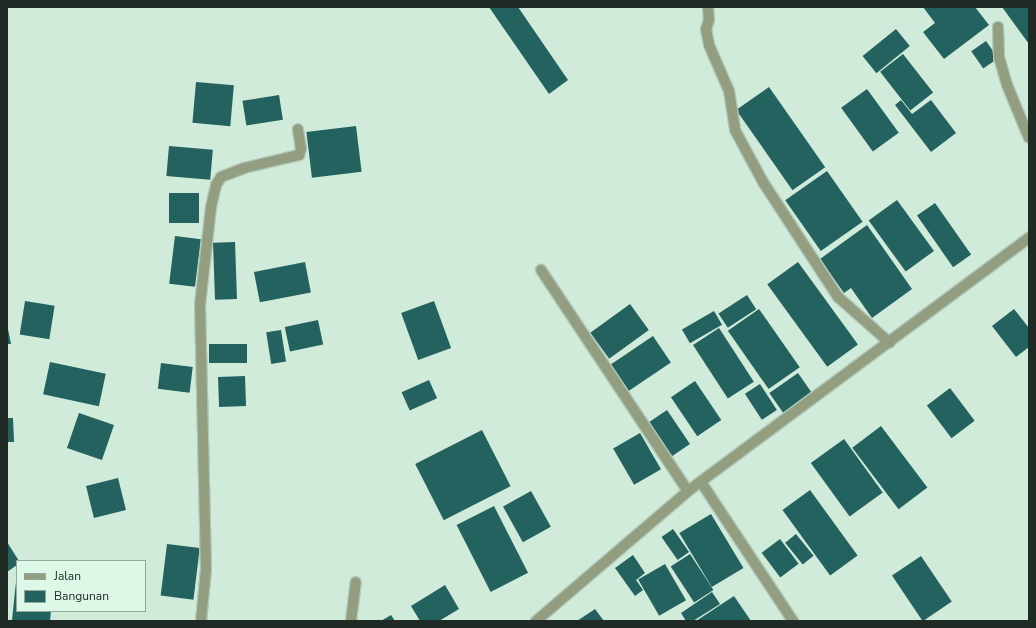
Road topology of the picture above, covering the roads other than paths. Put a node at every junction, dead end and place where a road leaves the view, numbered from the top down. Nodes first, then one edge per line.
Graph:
1 (708, 7) edge
2 (998, 27) dead end
3 (298, 129) dead end
4 (1029, 138) edge
5 (1029, 238) edge
6 (541, 270) dead end
7 (890, 343) junction
8 (701, 482) junction
9 (688, 491) junction
10 (356, 582) dead end
11 (201, 621) edge
12 (351, 621) edge
13 (536, 621) edge
14 (793, 621) edge

1 - 7 street
2 - 4 street
3 - 11 street
5 - 7 street
6 - 9 street
7 - 8 street
8 - 9 street
8 - 14 street
9 - 13 street
10 - 12 street

